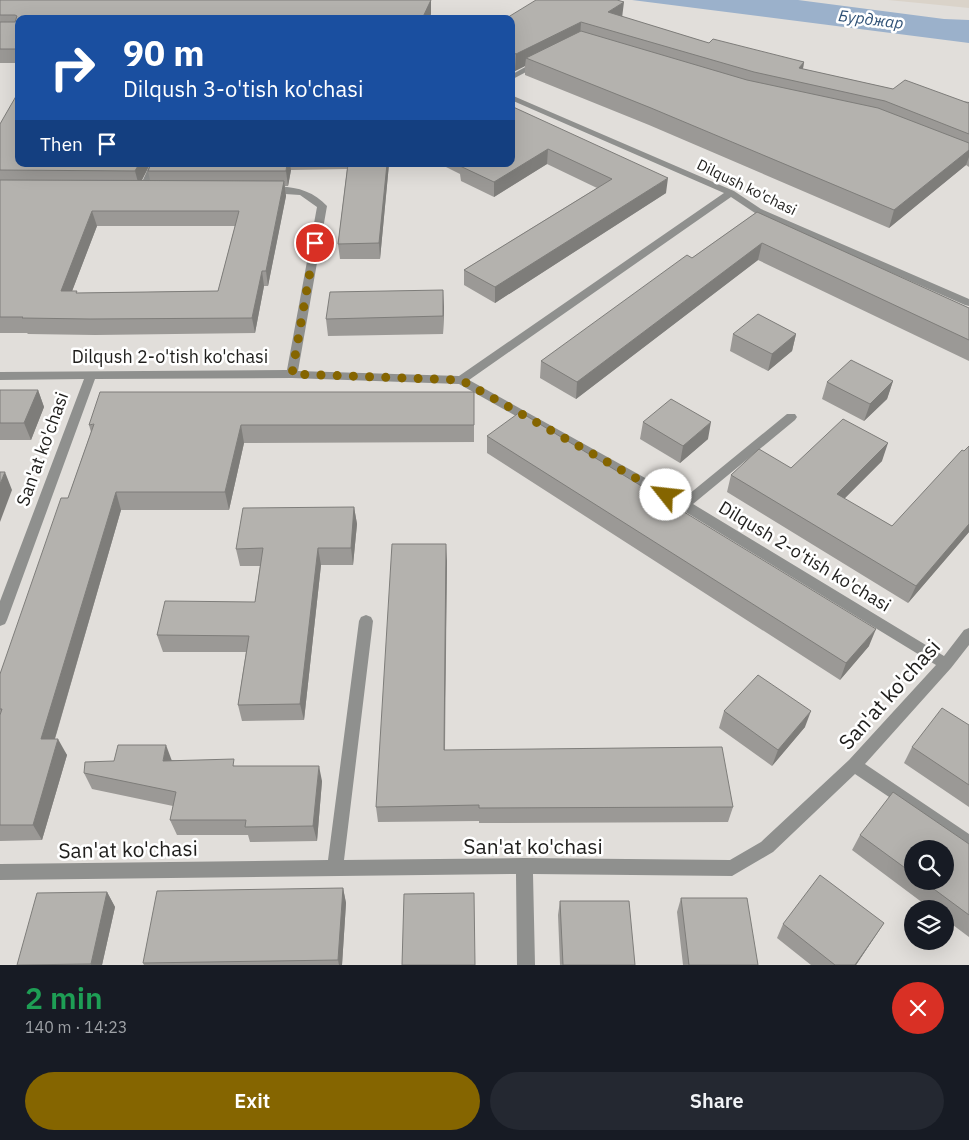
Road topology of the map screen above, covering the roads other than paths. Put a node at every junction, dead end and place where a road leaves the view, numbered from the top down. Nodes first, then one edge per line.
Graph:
1 (545, 60) edge
2 (515, 76) edge
3 (515, 99) edge
4 (154, 167) edge
5 (144, 189) edge
6 (259, 190) edge
7 (731, 193) junction
8 (969, 303) edge
9 (292, 374) junction
10 (91, 375) junction
11 (0, 376) edge
12 (461, 380) junction
13 (791, 417) dead end
14 (684, 505) junction
15 (0, 620) edge
16 (366, 621) dead end
17 (969, 634) edge
18 (946, 664) junction
19 (854, 765) junction
20 (969, 843) edge
21 (524, 866) junction
22 (335, 868) junction
23 (0, 872) edge
24 (526, 965) edge

1 - 2 street
3 - 7 street, Dilqush ko'chasi
4 - 5 street
6 - 9 street
7 - 8 street, Dilqush ko'chasi
7 - 12 street
9 - 10 street, Dilqush 2-o'tish ko'chasi
9 - 12 street, Dilqush 2-o'tish ko'chasi
10 - 11 street, Dilqush 2-o'tish ko'chasi
10 - 15 street, San'at ko'chasi
12 - 14 street, Dilqush 2-o'tish ko'chasi
13 - 14 street
14 - 18 street, Dilqush 2-o'tish ko'chasi
16 - 22 street
17 - 18 street, San'at ko'chasi
18 - 19 street, San'at ko'chasi
19 - 20 street
19 - 21 street, San'at ko'chasi
21 - 22 street, San'at ko'chasi
21 - 24 street
22 - 23 street, San'at ko'chasi

